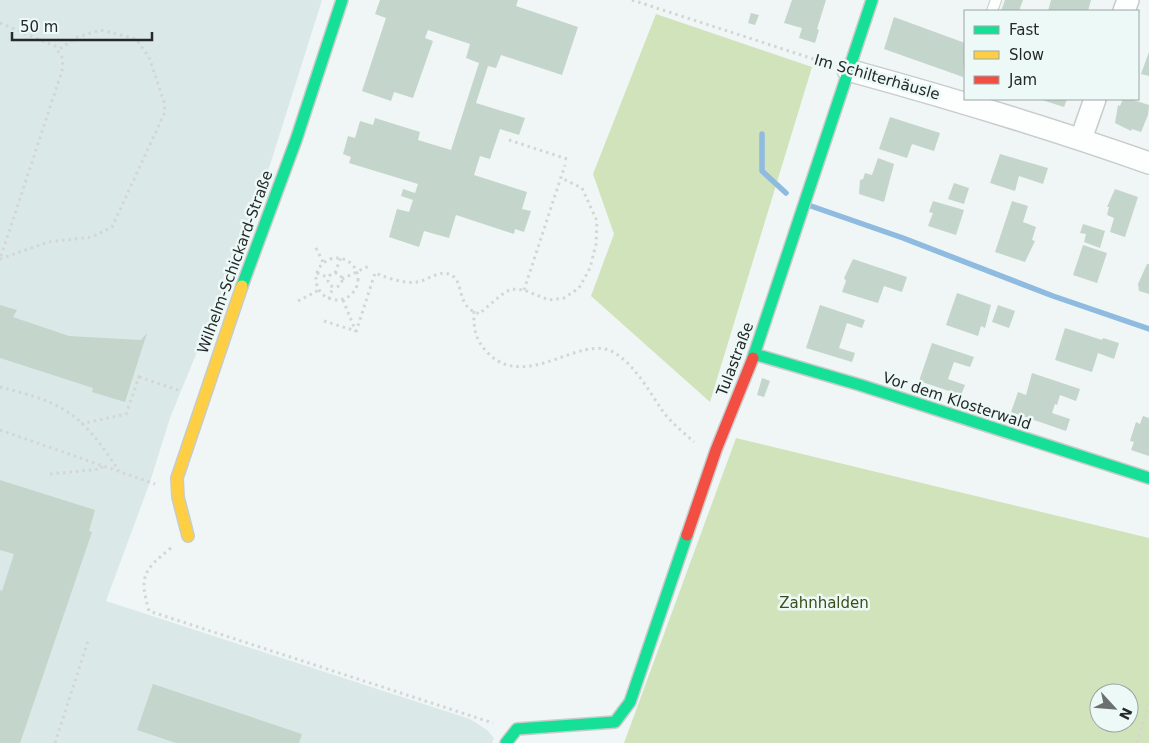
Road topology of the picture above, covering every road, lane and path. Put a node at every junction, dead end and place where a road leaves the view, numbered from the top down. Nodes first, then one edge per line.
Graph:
1 (342, 0) edge
2 (632, 0) edge
3 (872, 0) edge
4 (0, 23) edge
5 (58, 50) junction
6 (848, 70) junction
7 (964, 98) edge
8 (970, 100) edge
9 (1095, 100) edge
10 (1081, 139) junction
11 (509, 140) dead end
12 (567, 159) dead end
13 (1149, 163) edge
14 (565, 165) dead end
15 (561, 178) junction
16 (316, 248) dead end
17 (341, 257) junction
18 (0, 259) edge
19 (323, 262) junction
20 (371, 265) dead end
21 (358, 271) junction
22 (317, 273) junction
23 (335, 273) junction
24 (329, 278) junction
25 (342, 279) junction
26 (333, 287) junction
27 (319, 290) junction
28 (524, 290) junction
29 (329, 299) junction
30 (343, 300) junction
31 (298, 301) dead end
32 (474, 311) junction
33 (324, 321) dead end
34 (356, 332) junction
35 (754, 354) junction
36 (134, 375) dead end
37 (139, 377) junction
38 (0, 387) edge
39 (185, 392) dead end
40 (80, 424) junction
41 (0, 430) edge
42 (716, 450) junction
43 (103, 465) junction
44 (119, 471) junction
45 (50, 474) dead end
46 (1149, 478) edge
47 (156, 484) dead end
48 (188, 536) joint
49 (88, 641) dead end
50 (1149, 702) edge
51 (517, 730) junction
52 (55, 743) edge
53 (506, 743) edge
54 (1137, 743) edge

1 - 48 street, Wilhelm-Schickard-Straße
2 - 6 path, Im Schilterhäusle
3 - 6 street, Tulastraße
4 - 5 path
5 - 18 path
5 - 18 path
6 - 7 street, Im Schilterhäusle
6 - 35 street, Tulastraße
8 - 10 street, Im Schilterhäusle
9 - 10 street
10 - 13 street, Im Schilterhäusle
11 - 12 path
14 - 15 path
15 - 28 path
15 - 28 path
16 - 19 path
17 - 19 path
17 - 21 path
17 - 23 path
19 - 22 path
20 - 21 path
21 - 25 path
21 - 30 path
22 - 24 path
22 - 27 path
23 - 24 path
23 - 25 path
24 - 26 path
25 - 26 path
26 - 29 path
27 - 29 path
27 - 31 path
28 - 32 path
29 - 30 path
30 - 34 path
32 - 34 path
32 - 42 path
33 - 34 path
35 - 42 street, Tulastraße
35 - 46 street, Vor dem Klosterwald
36 - 37 path
37 - 39 path
37 - 40 path
38 - 40 path
40 - 44 path
41 - 43 path
42 - 51 street, Tulastraße
43 - 44 path
43 - 45 path
44 - 47 path
48 - 51 path
49 - 52 path
50 - 54 path
51 - 53 street

